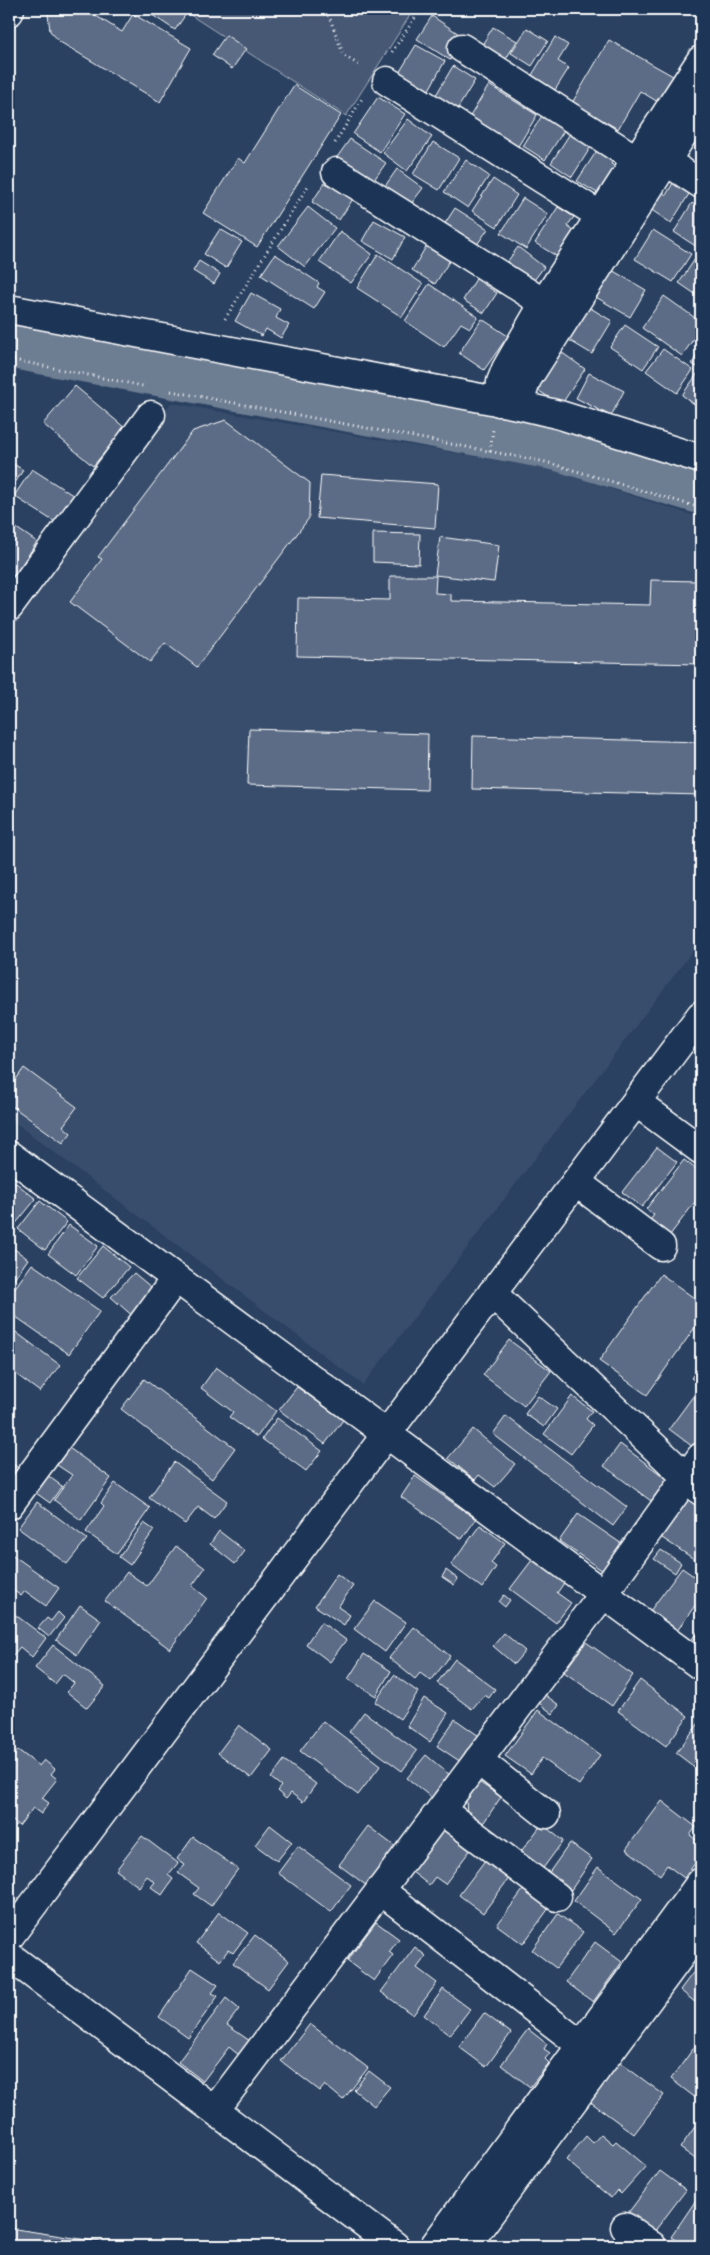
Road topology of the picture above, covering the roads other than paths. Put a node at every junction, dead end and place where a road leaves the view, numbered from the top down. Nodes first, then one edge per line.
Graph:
1 (462, 48) dead end
2 (701, 60) edge
3 (387, 82) road end
4 (701, 106) edge
5 (649, 156) junction
6 (336, 172) dead end
7 (701, 184) edge
8 (601, 232) junction
9 (544, 303) junction
10 (9, 309) edge
11 (508, 403) junction
12 (151, 415) dead end
13 (701, 459) edge
14 (9, 607) edge
15 (701, 1015) edge
16 (636, 1102) junction
17 (701, 1150) edge
18 (9, 1155) edge
19 (576, 1182) junction
20 (662, 1246) dead end
21 (176, 1278) junction
22 (492, 1293) junction
23 (386, 1434) junction
24 (696, 1475) edge
25 (9, 1505) edge
26 (603, 1594) junction
27 (701, 1666) edge
28 (478, 1760) junction
29 (441, 1810) junction
30 (546, 1814) dead end
31 (701, 1882) edge
32 (380, 1890) junction
33 (557, 1897) dead end
34 (701, 1928) edge
35 (9, 1936) edge
36 (9, 1956) edge
37 (581, 2045) junction
38 (214, 2110) junction
39 (625, 2227) dead end
40 (395, 2246) edge
41 (434, 2246) edge
42 (466, 2246) edge
43 (652, 2246) edge

1 - 5 street
2 - 5 street
3 - 8 street
4 - 5 street
5 - 7 street
5 - 8 street
6 - 9 street
8 - 9 street
8 - 11 street
9 - 11 street
10 - 11 street
11 - 13 street
12 - 14 street
15 - 16 street
16 - 17 street
16 - 19 street
18 - 21 street
19 - 20 street
19 - 22 street
21 - 23 street
21 - 25 street
22 - 23 street
22 - 24 street
23 - 26 street
23 - 35 street
24 - 26 street
26 - 27 street
26 - 28 street
28 - 29 street
28 - 30 street
29 - 32 street
29 - 33 street
31 - 37 street
32 - 37 street
32 - 38 street
34 - 42 street
36 - 38 street
37 - 41 street
38 - 40 street
39 - 43 street

